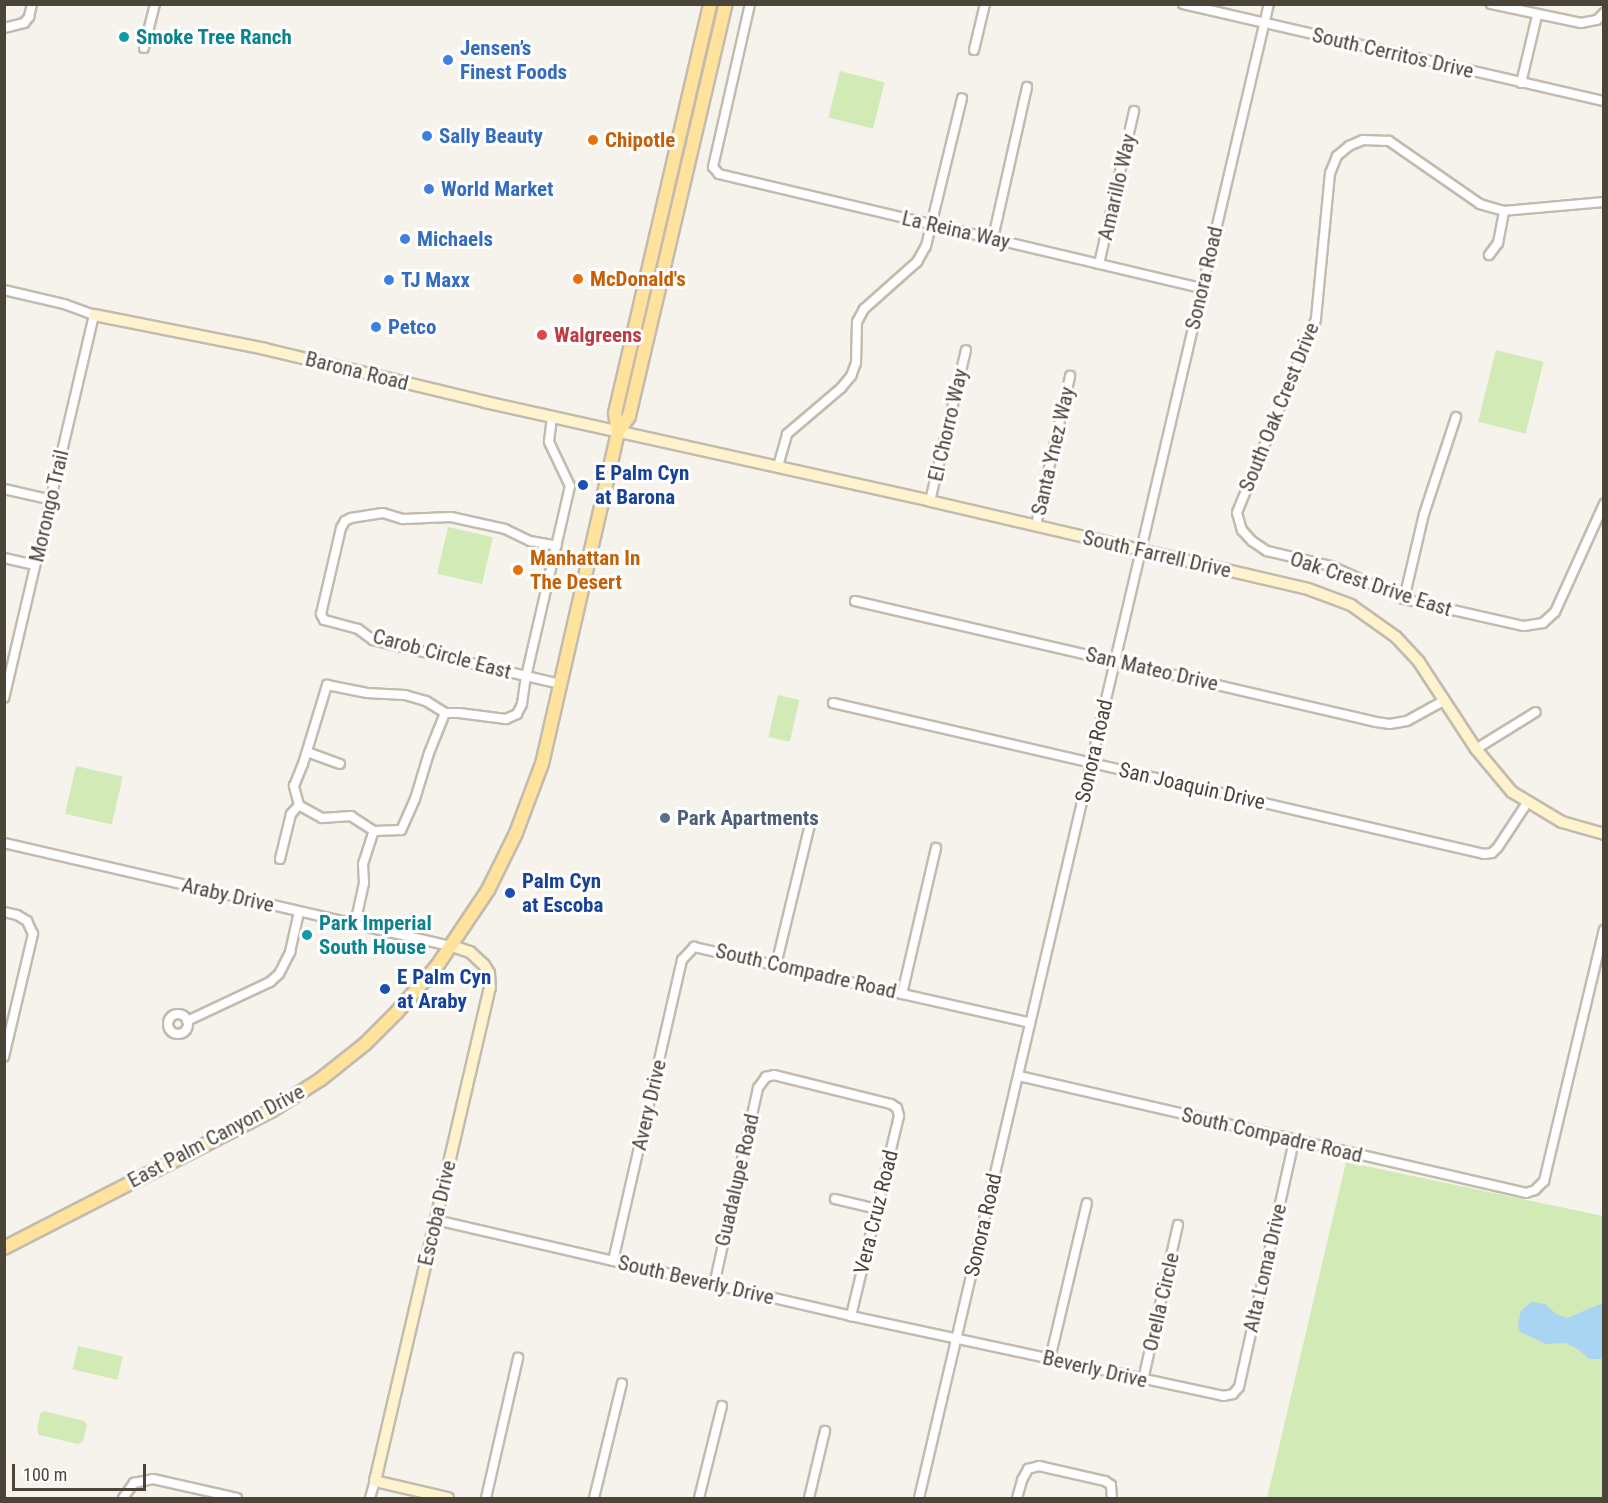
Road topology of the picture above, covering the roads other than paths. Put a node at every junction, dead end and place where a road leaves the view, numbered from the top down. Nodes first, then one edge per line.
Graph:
1 (32, 4) edge
2 (155, 4) edge
3 (710, 4) edge
4 (726, 4) edge
5 (750, 4) edge
6 (985, 4) edge
7 (1183, 4) edge
8 (1269, 4) edge
9 (1491, 4) edge
10 (1604, 13) edge
11 (1537, 16) junction
12 (1265, 24) junction
13 (7, 28) edge
14 (144, 48) dead end
15 (974, 50) dead end
16 (1521, 83) junction
17 (1027, 87) dead end
18 (962, 98) dead end
19 (1604, 101) edge
20 (1134, 111) dead end
21 (1604, 202) edge
22 (1504, 211) junction
23 (931, 224) junction
24 (993, 238) junction
25 (1489, 255) dead end
26 (1099, 264) junction
27 (1202, 288) junction
28 (4, 290) edge
29 (94, 315) junction
30 (966, 350) dead end
31 (1070, 376) dead end
32 (552, 417) junction
33 (1456, 417) dead end
34 (618, 432) junction
35 (778, 466) junction
36 (4, 489) edge
37 (52, 500) junction
38 (930, 501) junction
39 (1604, 504) edge
40 (1036, 525) junction
41 (1242, 530) joint
42 (557, 546) junction
43 (1140, 550) junction
44 (4, 558) edge
45 (35, 566) junction
46 (1404, 599) junction
47 (855, 601) dead end
48 (1115, 660) junction
49 (526, 676) junction
50 (561, 684) junction
51 (5, 693) edge
52 (1445, 700) junction
53 (833, 703) dead end
54 (1536, 712) dead end
55 (445, 713) junction
56 (1476, 749) junction
57 (307, 752) junction
58 (1091, 763) junction
59 (340, 764) dead end
60 (1527, 803) junction
61 (299, 805) junction
62 (811, 820) dead end
63 (374, 831) junction
64 (1604, 834) edge
65 (4, 843) edge
66 (936, 849) dead end
67 (280, 859) dead end
68 (4, 912) edge
69 (299, 912) junction
70 (355, 924) junction
71 (1604, 930) edge
72 (451, 946) junction
73 (688, 951) joint
74 (776, 965) junction
75 (902, 994) junction
76 (187, 1021) dead end
77 (1030, 1023) junction
78 (4, 1057) edge
79 (1019, 1076) junction
80 (766, 1077) joint
81 (1294, 1141) junction
82 (835, 1199) dead end
83 (1087, 1203) dead end
84 (877, 1209) junction
85 (436, 1220) junction
86 (1178, 1225) dead end
87 (4, 1248) edge
88 (613, 1261) junction
89 (714, 1285) junction
90 (851, 1316) junction
91 (956, 1339) junction
92 (518, 1358) dead end
93 (1050, 1359) junction
94 (1143, 1380) junction
95 (622, 1383) dead end
96 (1233, 1394) joint
97 (722, 1406) dead end
98 (825, 1431) dead end
99 (375, 1481) junction
100 (124, 1495) edge
101 (237, 1498) edge
102 (370, 1498) edge
103 (448, 1498) edge
104 (486, 1498) edge
105 (594, 1498) edge
106 (699, 1498) edge
107 (809, 1498) edge
108 (919, 1498) edge
109 (1017, 1498) edge
110 (1112, 1498) edge

1 - 13 street
2 - 14 street
3 - 34 main road, East Palm Canyon Drive
4 - 34 main road, East Palm Canyon Drive
5 - 23 street, La Reina Way
6 - 15 street
7 - 12 street, South Cerritos Drive
8 - 12 street, Sonora Road
9 - 11 street
10 - 11 street
11 - 16 street
12 - 16 street, South Cerritos Drive
12 - 27 street, Sonora Road
16 - 19 street, South Cerritos Drive
17 - 24 street
18 - 23 street
20 - 26 street, Amarillo Way
21 - 22 street
22 - 25 street
22 - 41 street, South Oak Crest Drive
23 - 24 street, La Reina Way
23 - 35 street
24 - 26 street, La Reina Way
26 - 27 street, La Reina Way
27 - 43 street, Sonora Road
28 - 29 street
29 - 32 street, Barona Road
29 - 37 street, Morongo Trail
30 - 38 street, El Chorro Way
31 - 40 street, Santa Ynez Way
32 - 34 street, Barona Road
32 - 42 street
33 - 46 street
34 - 35 street, South Farrell Drive
34 - 50 main road, East Palm Canyon Drive
35 - 38 street, South Farrell Drive
36 - 37 street
37 - 45 street, Morongo Trail
38 - 40 street, South Farrell Drive
39 - 46 street, Oak Crest Drive East
40 - 43 street, South Farrell Drive
41 - 46 street, Oak Crest Drive East
42 - 49 street
42 - 49 street, Carob Circle East
43 - 48 street, Sonora Road
43 - 52 street, South Farrell Drive
44 - 45 street
45 - 51 street, Morongo Trail
47 - 48 street, San Mateo Drive
48 - 52 street, San Mateo Drive
48 - 58 street, Sonora Road
49 - 50 street, Carob Circle East
49 - 55 street
50 - 72 main road, East Palm Canyon Drive
52 - 56 street, South Farrell Drive
53 - 58 street, San Joaquin Drive
54 - 56 street
55 - 57 street
55 - 63 street
56 - 60 street, South Farrell Drive
57 - 59 street
57 - 61 street
58 - 60 street, San Joaquin Drive
58 - 77 street, Sonora Road
60 - 64 street, South Farrell Drive
61 - 63 street
61 - 67 street
62 - 74 street
63 - 70 street
65 - 69 street, Araby Drive
66 - 75 street
68 - 78 street
69 - 70 street, Araby Drive
69 - 76 street
70 - 72 street, Araby Drive
71 - 81 street, South Compadre Road
72 - 85 street, Escoba Drive
72 - 87 main road, East Palm Canyon Drive
73 - 74 street, South Compadre Road
73 - 88 street, Avery Drive
74 - 75 street, South Compadre Road
75 - 77 street, South Compadre Road
77 - 79 street, Sonora Road
79 - 81 street, South Compadre Road
79 - 91 street, Sonora Road
80 - 84 street, Vera Cruz Road
80 - 89 street, Guadalupe Road
81 - 96 street, Alta Loma Drive
82 - 84 street
83 - 93 street
84 - 90 street, Vera Cruz Road
85 - 88 street, South Beverly Drive
85 - 99 street, Escoba Drive
86 - 94 street, Orella Circle
88 - 89 street, South Beverly Drive
89 - 90 street, South Beverly Drive
90 - 91 street, South Beverly Drive
91 - 93 street, Beverly Drive
91 - 108 street, Sonora Road
92 - 104 street
93 - 94 street, Beverly Drive
94 - 96 street, Beverly Drive
95 - 105 street
97 - 106 street
98 - 107 street
99 - 102 street, Escoba Drive
99 - 103 street
100 - 101 street
109 - 110 street

